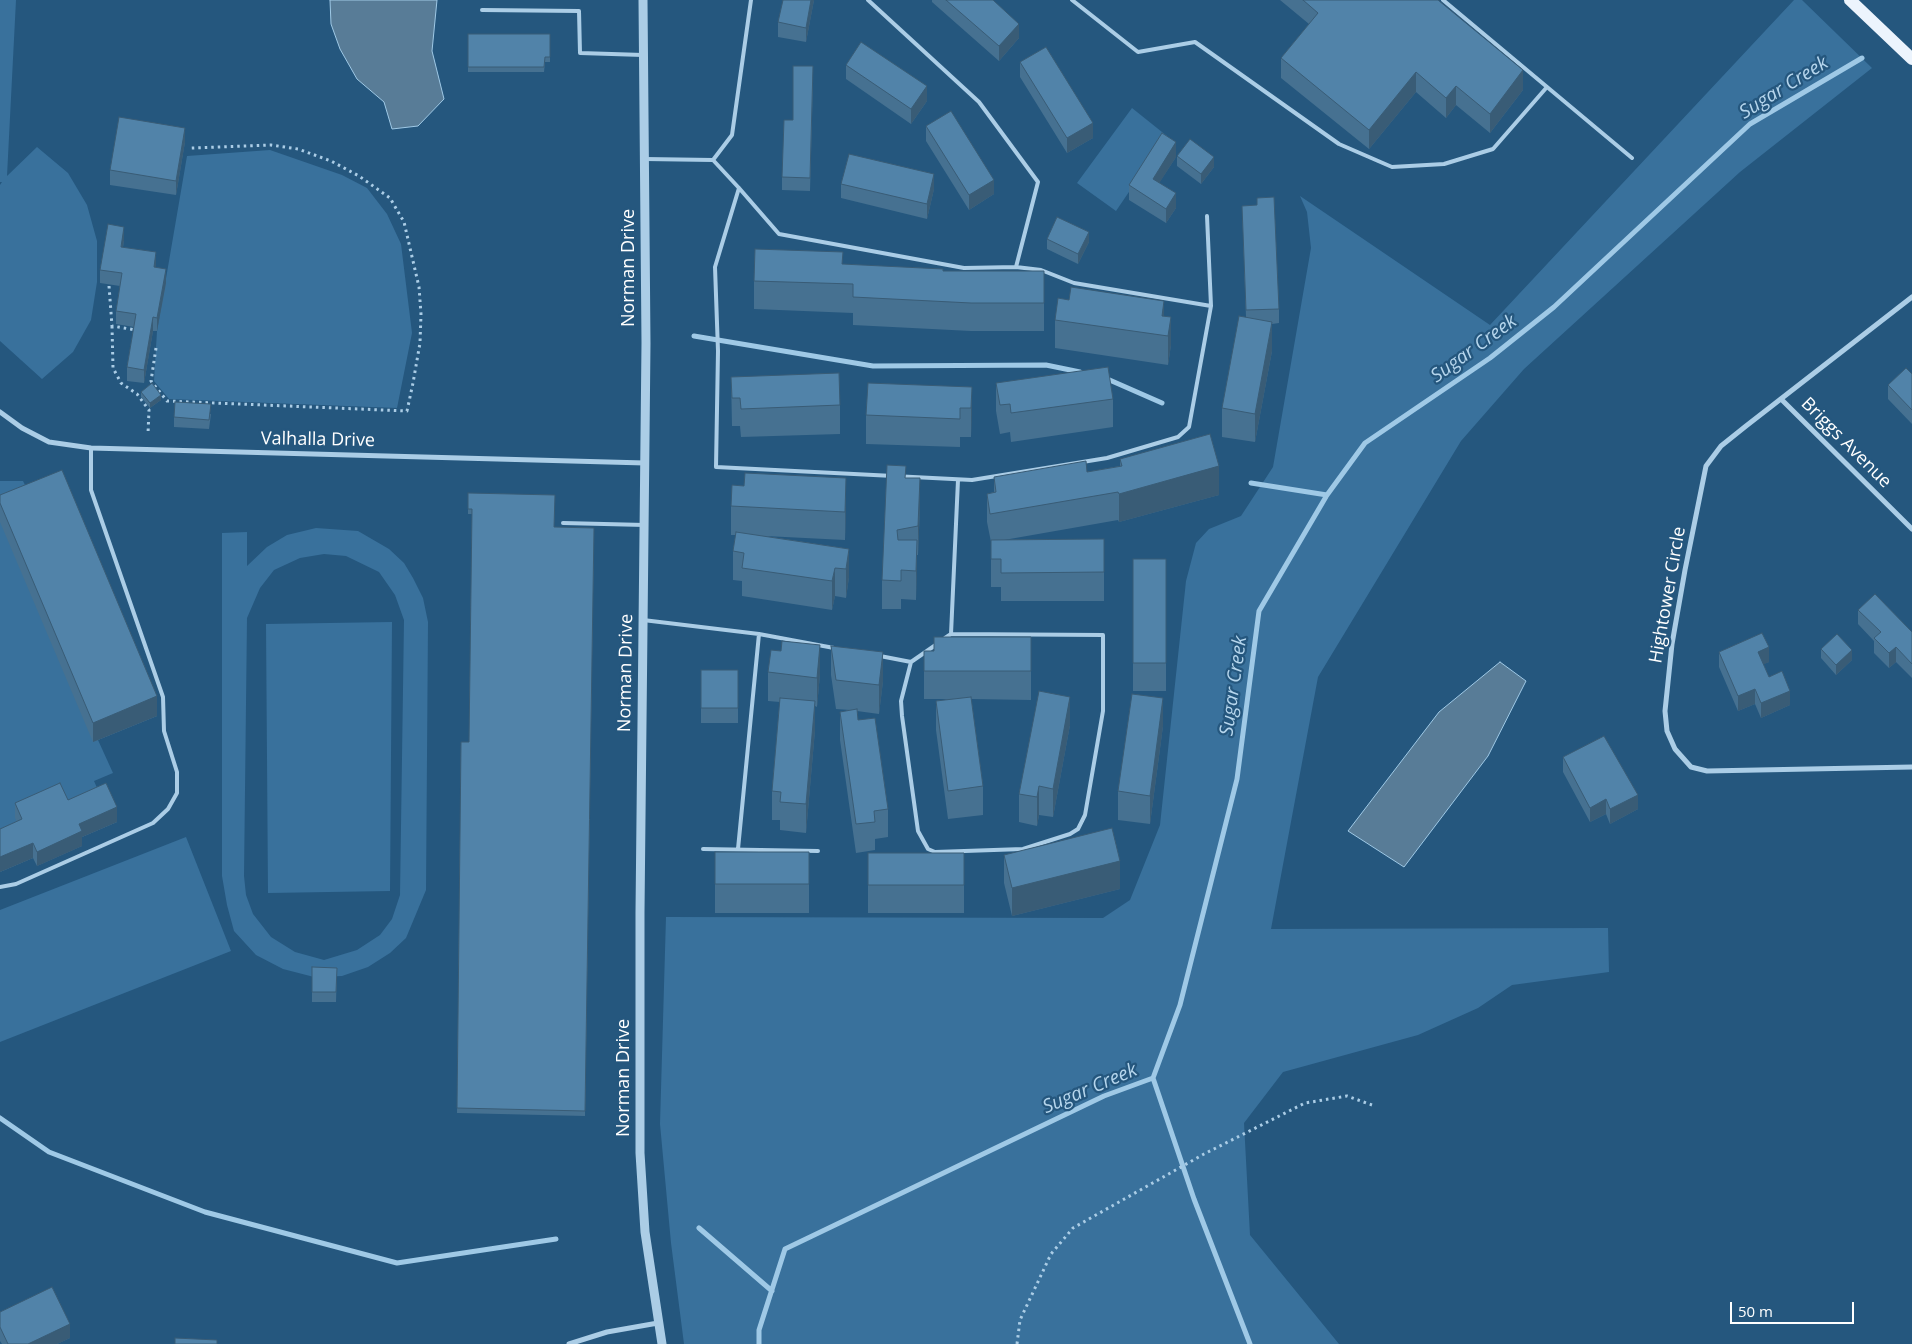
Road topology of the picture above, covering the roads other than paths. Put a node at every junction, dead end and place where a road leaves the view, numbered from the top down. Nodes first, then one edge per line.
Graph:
1 (643, 0) edge
2 (751, 0) edge
3 (868, 0) edge
4 (1072, 0) edge
5 (1443, 0) edge
6 (1850, 0) edge
7 (482, 10) dead end
8 (644, 54) junction
9 (1912, 58) edge
10 (1547, 87) junction
11 (1632, 158) dead end
12 (645, 159) junction
13 (713, 160) junction
14 (739, 188) junction
15 (1207, 216) dead end
16 (1016, 266) junction
17 (1912, 297) edge
18 (1211, 306) junction
19 (1781, 399) junction
20 (0, 412) edge
21 (91, 448) junction
22 (645, 463) junction
23 (958, 480) junction
24 (563, 523) dead end
25 (645, 525) junction
26 (1912, 529) edge
27 (643, 620) junction
28 (759, 634) junction
29 (951, 634) junction
30 (844, 650) edge
31 (873, 655) edge
32 (911, 662) junction
33 (1912, 767) edge
34 (703, 849) dead end
35 (738, 849) junction
36 (818, 851) dead end
37 (0, 887) edge
38 (658, 1323) junction
39 (569, 1344) edge
40 (662, 1344) edge

1 - 8 street, Norman Drive
2 - 13 lane
3 - 16 lane
4 - 10 lane
5 - 10 lane
6 - 9 main road
7 - 8 lane
8 - 12 street, Norman Drive
10 - 11 lane
12 - 13 lane
12 - 22 street, Norman Drive
13 - 14 lane
14 - 16 lane
14 - 23 lane
15 - 18 lane
16 - 18 lane
17 - 19 street, Hightower Circle
18 - 23 lane
19 - 26 street, Briggs Avenue
19 - 33 street, Hightower Circle
20 - 21 street, Valhalla Drive
21 - 22 street, Valhalla Drive
21 - 37 lane
22 - 25 street, Norman Drive
23 - 29 lane
24 - 25 lane
25 - 27 street, Norman Drive
27 - 28 lane
27 - 38 street, Norman Drive
28 - 30 lane
28 - 35 lane
29 - 32 lane
29 - 32 lane
31 - 32 lane
34 - 35 lane
35 - 36 lane
38 - 39 street
38 - 40 street, Norman Drive

